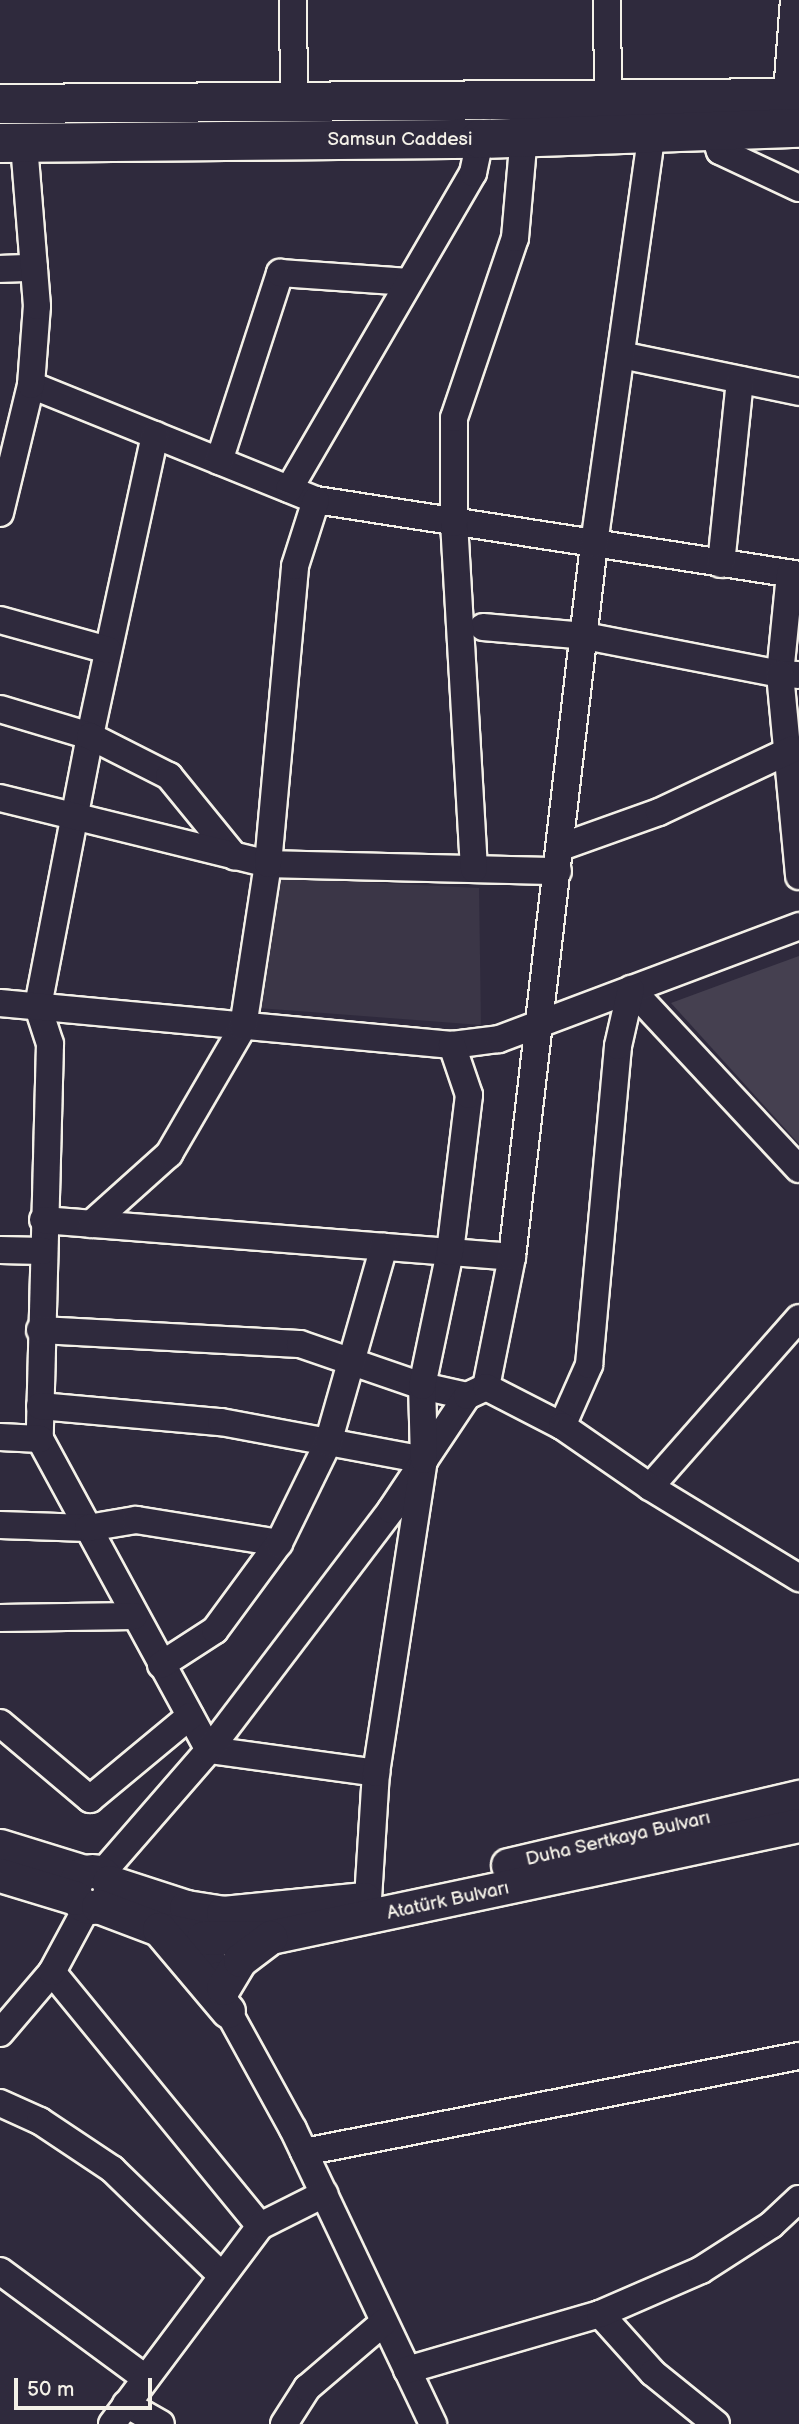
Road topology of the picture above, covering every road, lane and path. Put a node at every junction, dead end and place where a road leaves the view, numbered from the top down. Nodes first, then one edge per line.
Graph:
1 (293, 0) edge
2 (607, 0) edge
3 (794, 0) edge
4 (795, 86) edge
5 (608, 102) junction
6 (294, 103) junction
7 (0, 104) edge
8 (708, 114) junction
9 (799, 128) edge
10 (652, 131) junction
11 (524, 135) junction
12 (480, 139) junction
13 (12, 143) edge
14 (799, 146) edge
15 (799, 188) edge
16 (34, 268) junction
17 (0, 269) edge
18 (409, 282) junction
19 (621, 355) junction
20 (740, 380) junction
21 (31, 385) junction
22 (799, 392) edge
23 (155, 435) junction
24 (7, 450) edge
25 (219, 461) junction
26 (289, 489) junction
27 (316, 500) junction
28 (0, 513) edge
29 (454, 523) junction
30 (594, 544) junction
31 (721, 564) junction
32 (794, 575) edge
33 (0, 620) edge
34 (483, 627) dead end
35 (584, 636) junction
36 (108, 650) junction
37 (790, 675) edge
38 (0, 709) edge
39 (90, 736) junction
40 (791, 750) junction
41 (0, 798) edge
42 (74, 820) junction
43 (235, 857) junction
44 (560, 859) junction
45 (268, 864) junction
46 (474, 869) junction
47 (799, 876) edge
48 (799, 926) edge
49 (631, 989) junction
50 (0, 1003) edge
51 (38, 1007) junction
52 (536, 1026) junction
53 (243, 1027) junction
54 (452, 1045) junction
55 (799, 1169) edge
56 (43, 1220) junction
57 (91, 1224) junction
58 (384, 1247) junction
59 (0, 1250) edge
60 (43, 1251) junction
61 (450, 1252) junction
62 (512, 1257) junction
63 (799, 1318) edge
64 (40, 1330) junction
65 (352, 1362) junction
66 (422, 1386) junction
67 (477, 1392) junction
68 (40, 1406) junction
69 (562, 1426) junction
70 (0, 1437) edge
71 (40, 1439) junction
72 (328, 1443) junction
73 (424, 1460) junction
74 (650, 1487) junction
75 (0, 1525) edge
76 (88, 1528) junction
77 (279, 1543) junction
78 (799, 1578) edge
79 (134, 1616) junction
80 (0, 1618) edge
81 (161, 1665) junction
82 (190, 1716) junction
83 (0, 1723) edge
84 (209, 1750) junction
85 (376, 1773) junction
86 (799, 1797) edge
87 (799, 1825) edge
88 (0, 1846) edge
89 (0, 1875) edge
90 (93, 1890) junction
91 (368, 1899) junction
92 (186, 1907) junction
93 (159, 1929) junction
94 (270, 1937) junction
95 (203, 1938) junction
96 (52, 1972) junction
97 (225, 1999) junction
98 (0, 2034) edge
99 (799, 2056) edge
100 (0, 2102) edge
101 (304, 2152) junction
102 (324, 2194) junction
103 (799, 2199) edge
104 (260, 2226) junction
105 (0, 2271) edge
106 (222, 2276) junction
107 (600, 2314) junction
108 (384, 2322) junction
109 (407, 2370) junction
110 (145, 2378) junction
111 (119, 2414) edge
112 (161, 2424) edge
113 (284, 2424) edge
114 (433, 2424) edge
115 (716, 2424) edge

1 - 6 street
2 - 5 street
3 - 4 street
4 - 8 highway, Samsun Caddesi
5 - 6 highway, Samsun Caddesi
5 - 8 highway, Samsun Caddesi
6 - 7 highway, Samsun Caddesi
8 - 9 highway, Samsun Caddesi
8 - 10 highway, Samsun Caddesi
8 - 14 highway
8 - 15 street
10 - 11 highway, Samsun Caddesi
10 - 19 street
11 - 12 highway, Samsun Caddesi
11 - 29 street
12 - 13 highway, Samsun Caddesi
12 - 18 street
13 - 16 street
16 - 17 street
16 - 21 street
18 - 25 street
18 - 26 street
19 - 20 street
19 - 30 street
20 - 22 street
20 - 31 street
21 - 23 street
21 - 24 street
23 - 25 street
23 - 36 street
24 - 28 street
25 - 26 street
26 - 27 street
27 - 29 street
27 - 45 street
29 - 30 street
29 - 46 street
30 - 31 street
30 - 35 street
31 - 32 street
32 - 37 street
33 - 36 street
34 - 35 street
35 - 37 street
35 - 44 street
36 - 39 street
37 - 40 street
38 - 39 street
39 - 42 street
39 - 43 street
40 - 44 street
40 - 47 street
41 - 42 street
42 - 43 street
42 - 51 street
43 - 45 street
44 - 46 street
44 - 52 street
45 - 46 street
45 - 53 street
48 - 49 street
49 - 52 street
49 - 55 street
49 - 69 street
50 - 51 street
51 - 53 street
51 - 56 street
52 - 54 street
52 - 62 street
53 - 54 street
53 - 57 street
54 - 61 street
56 - 57 street
56 - 60 street
57 - 58 street
58 - 61 street
58 - 65 street
59 - 60 street
60 - 64 street
61 - 62 street
61 - 66 street
62 - 67 street
63 - 74 street
64 - 65 street
64 - 68 street
65 - 66 street
65 - 72 street
66 - 67 street
66 - 73 street
67 - 69 street
67 - 73 street
68 - 71 street
68 - 72 street
69 - 74 street
70 - 71 street
71 - 76 street
72 - 73 street
72 - 77 street
73 - 84 street
73 - 85 street
74 - 78 street
75 - 76 street
76 - 77 street
76 - 79 street
77 - 81 street
79 - 80 street
79 - 81 street
81 - 82 street
82 - 83 street
82 - 84 street
84 - 85 street
84 - 90 street
85 - 91 street
86 - 91 main road, Duha Sertkaya Bulvarı
87 - 94 main road, Atatürk Bulvarı
88 - 90 main road, Duha Sertkaya Bulvarı
89 - 90 main road, Duha Sertkaya Bulvarı
90 - 92 main road, Duha Sertkaya Bulvarı
90 - 93 main road, Atatürk Bulvarı
90 - 96 street
91 - 92 main road, Duha Sertkaya Bulvarı
92 - 95 street
93 - 95 main road, Atatürk Bulvarı
93 - 97 main road
94 - 95 main road, Atatürk Bulvarı
94 - 97 main road
95 - 97 street
96 - 98 street
96 - 104 street
97 - 101 street
99 - 101 street
100 - 106 street
101 - 102 street
102 - 104 street
102 - 108 street
103 - 107 street
104 - 106 street
105 - 110 street
106 - 110 street
107 - 109 street
107 - 115 street
108 - 109 street
108 - 113 street
109 - 114 street
110 - 111 street
111 - 112 street

